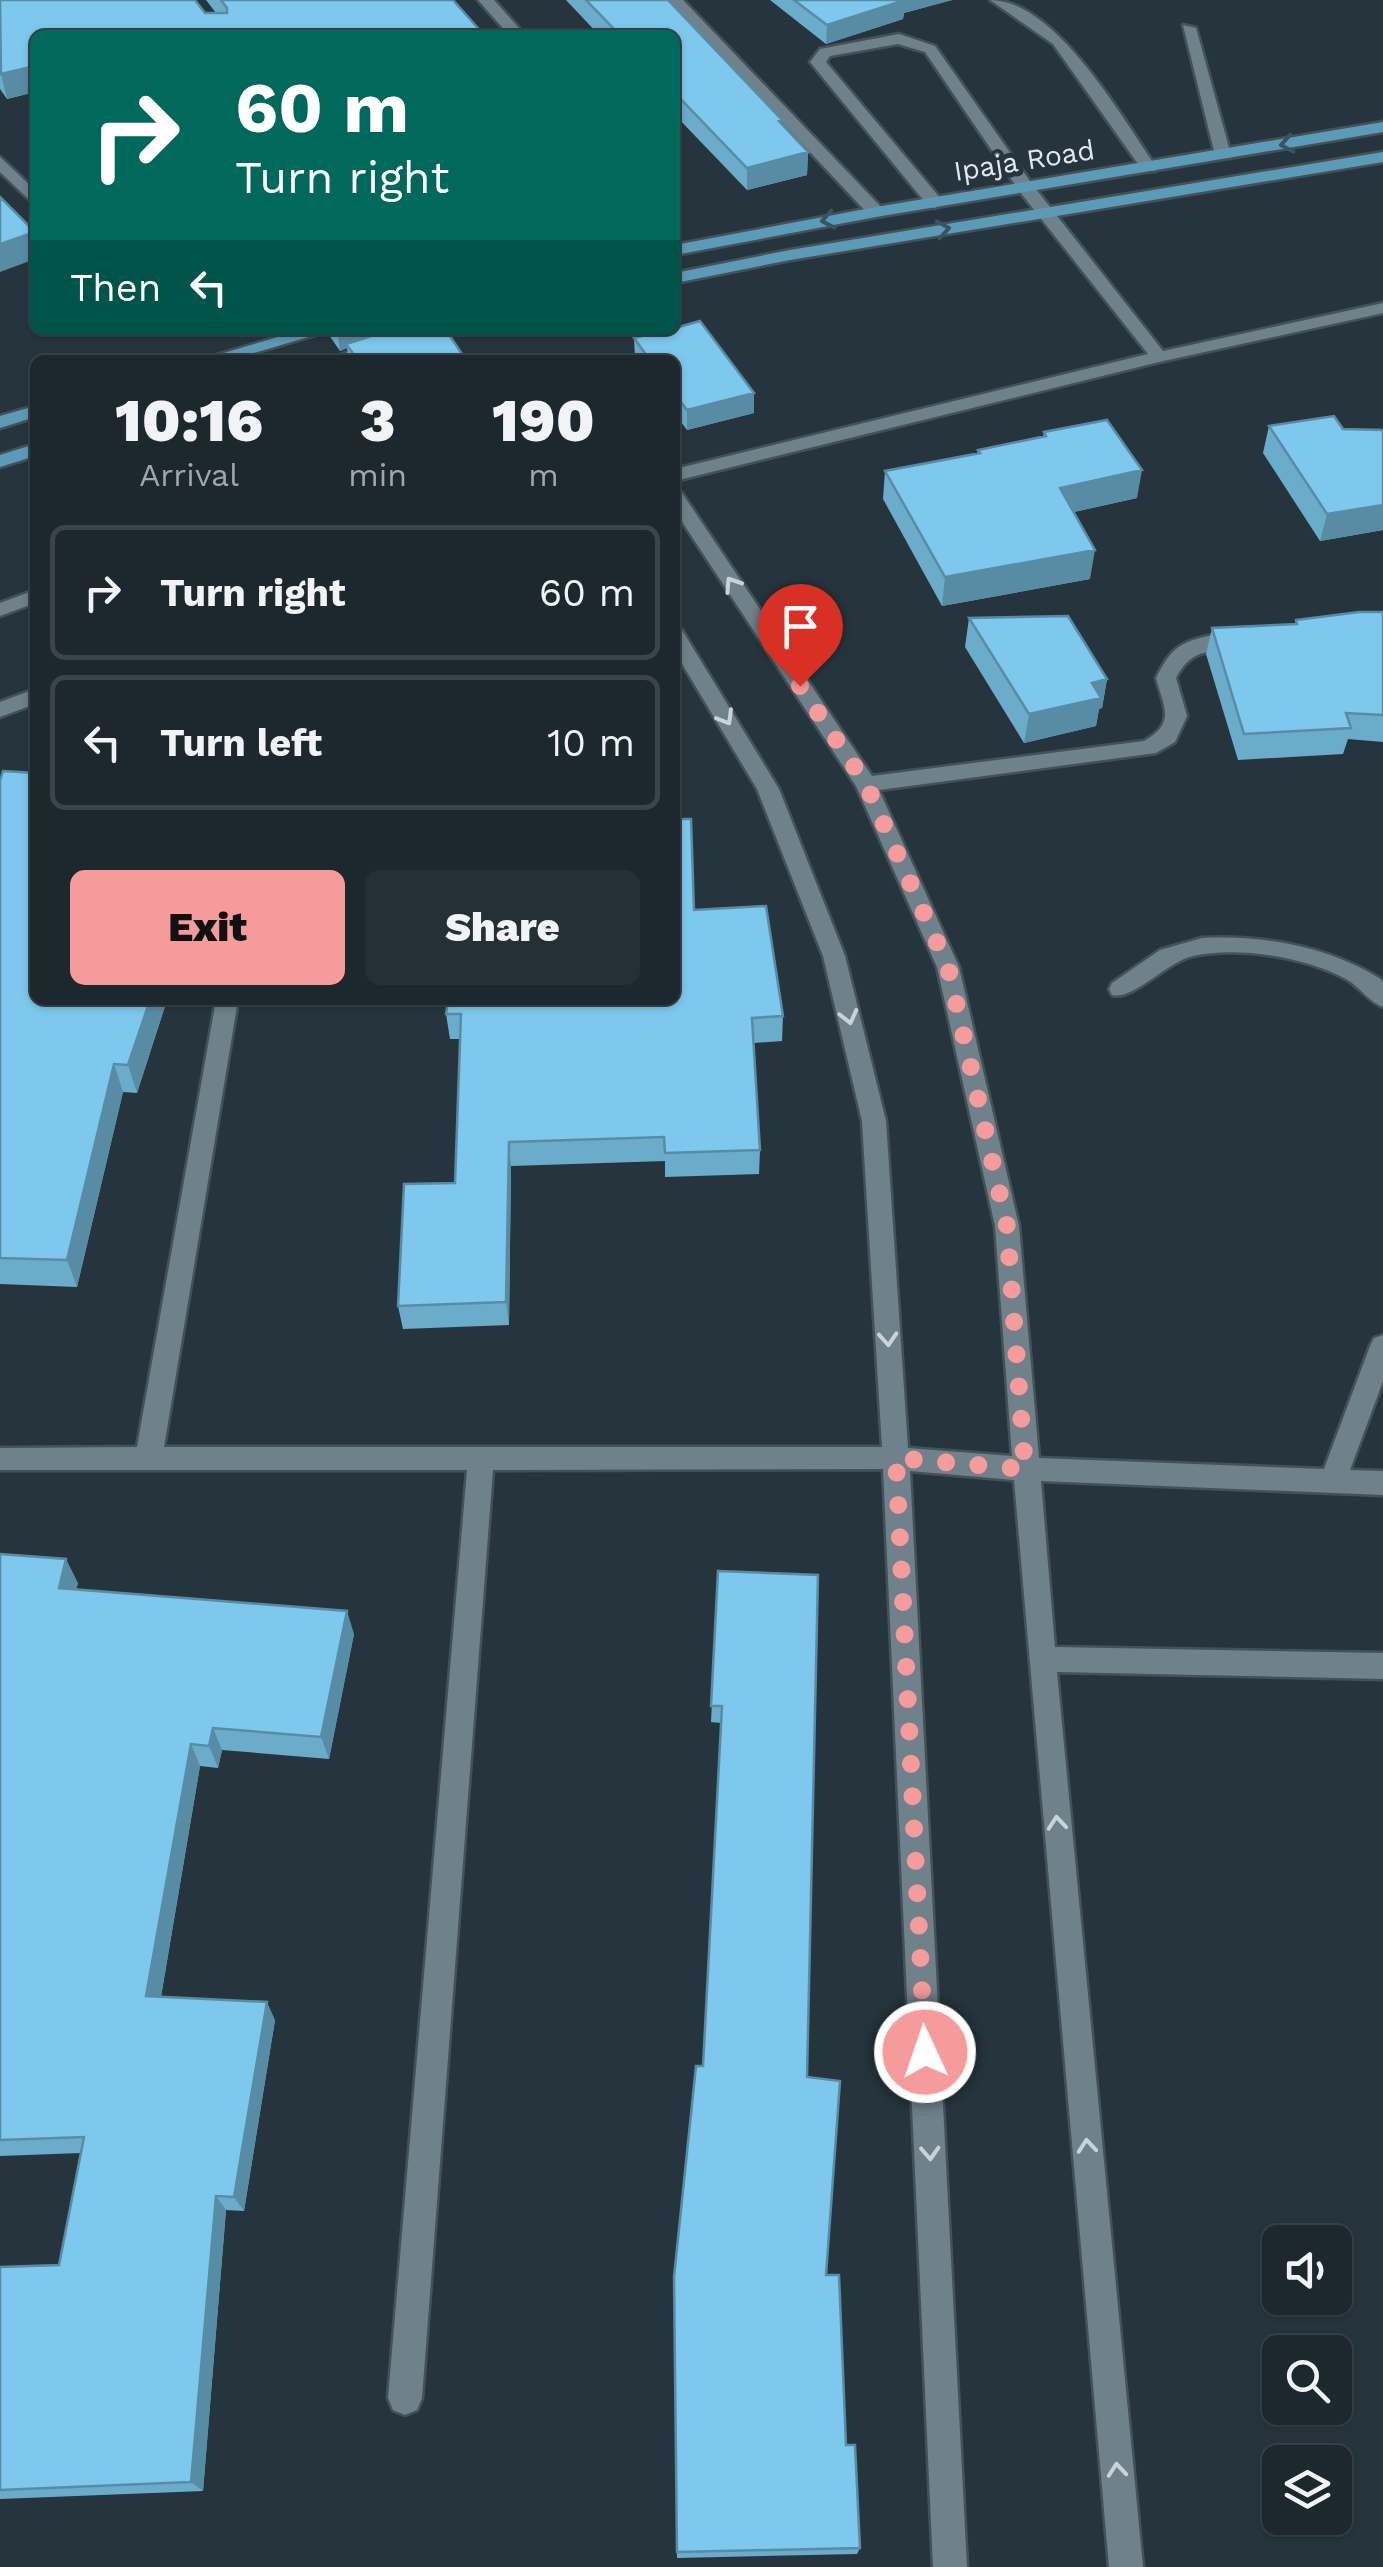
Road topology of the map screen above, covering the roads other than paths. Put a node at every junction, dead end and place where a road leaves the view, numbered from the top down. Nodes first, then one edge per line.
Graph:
1 (486, 0) edge
2 (675, 0) edge
3 (998, 0) edge
4 (1188, 28) dead end
5 (513, 30) edge
6 (1383, 127) edge
7 (1223, 155) junction
8 (1383, 157) edge
9 (0, 162) edge
10 (1149, 168) junction
11 (1026, 188) junction
12 (30, 195) edge
13 (935, 203) junction
14 (876, 212) junction
15 (1045, 212) junction
16 (680, 249) edge
17 (680, 277) edge
18 (1383, 308) edge
19 (304, 335) edge
20 (417, 335) edge
21 (228, 355) edge
22 (350, 355) edge
23 (1158, 358) junction
24 (30, 412) edge
25 (1, 420) edge
26 (30, 452) edge
27 (0, 461) edge
28 (680, 474) edge
29 (680, 505) edge
30 (30, 598) edge
31 (0, 610) edge
32 (1252, 640) edge
33 (680, 643) edge
34 (30, 698) edge
35 (0, 710) edge
36 (866, 784) junction
37 (1120, 989) dead end
38 (1383, 998) edge
39 (226, 1005) edge
40 (1383, 1346) edge
41 (149, 1457) junction
42 (896, 1458) junction
43 (0, 1459) edge
44 (481, 1460) junction
45 (1025, 1469) junction
46 (1333, 1481) junction
47 (1383, 1483) edge
48 (1042, 1659) junction
49 (1383, 1666) edge
50 (405, 2398) dead end
51 (950, 2567) edge
52 (1126, 2567) edge

1 - 5 street
2 - 14 street
3 - 10 street
4 - 7 street
6 -> 7 main road, Ipaja Road
7 - 10 main road, Ipaja Road
8 - 15 main road, Ipaja Road
9 - 12 street
10 - 11 main road, Ipaja Road
11 - 13 main road, Ipaja Road
11 - 13 street
11 - 15 street
13 - 14 main road, Ipaja Road
14 -> 16 main road, Ipaja Road
17 -> 15 main road, Ipaja Road
15 - 23 street
18 - 23 street
19 - 21 main road
20 - 22 main road
23 - 28 street
24 - 25 main road
26 - 27 main road
36 -> 29 street
30 - 31 street
32 - 36 street
33 -> 42 street
34 - 35 street
36 - 45 street
37 - 38 street
39 - 41 street
40 - 46 street
41 - 43 street
41 - 44 street
42 - 44 street
42 - 45 street
42 -> 51 street
44 - 50 street
45 - 46 street
45 - 48 street
46 - 47 street
48 - 49 street
52 -> 48 street

